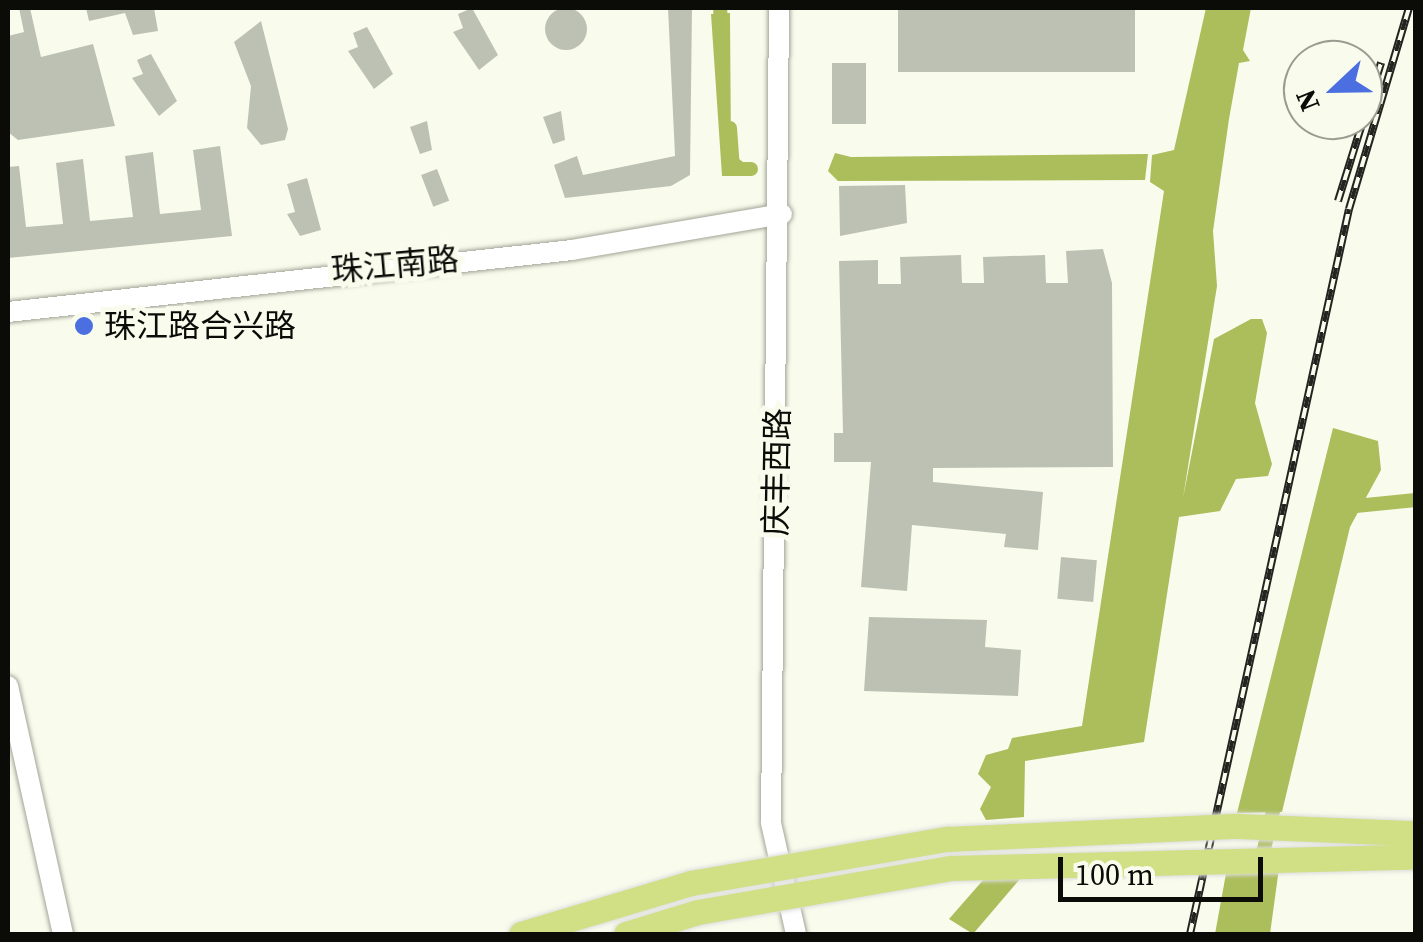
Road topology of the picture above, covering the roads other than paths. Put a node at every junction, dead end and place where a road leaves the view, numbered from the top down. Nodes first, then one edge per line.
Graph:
1 (780, 8) edge
2 (782, 214) junction
3 (8, 312) edge
4 (8, 686) edge
5 (1416, 833) edge
6 (1416, 857) edge
7 (62, 934) edge
8 (520, 934) edge
9 (626, 934) edge
10 (796, 934) edge

1 - 2 street, 庆丰西路
2 - 3 street, 珠江南路
2 - 10 street, 庆丰西路
4 - 7 street
5 - 8 main road, bridge
6 - 9 main road, bridge

